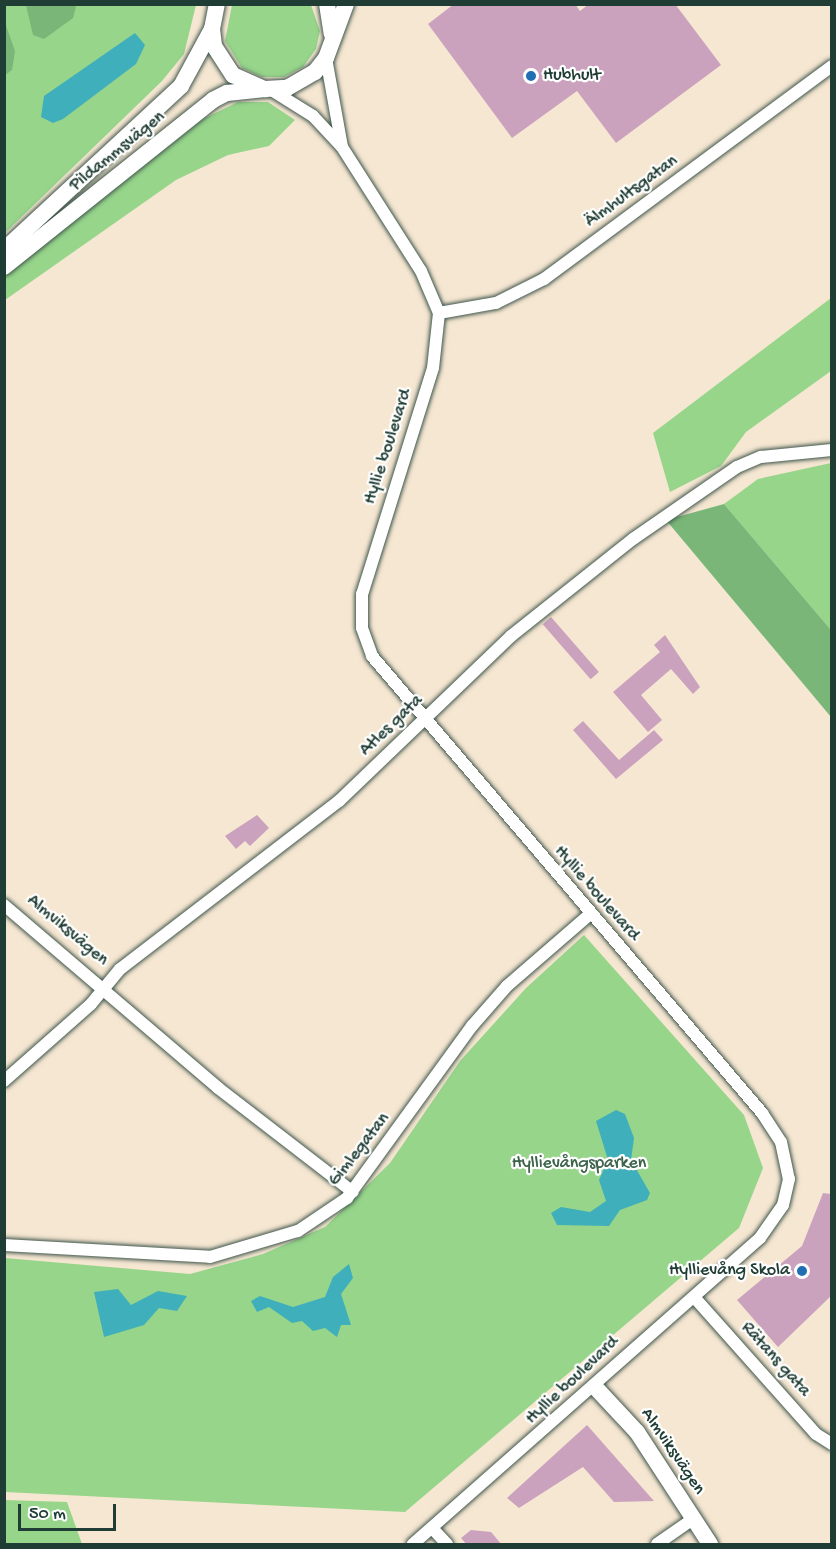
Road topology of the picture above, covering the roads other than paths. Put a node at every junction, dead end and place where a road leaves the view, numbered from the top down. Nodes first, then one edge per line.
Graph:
1 (217, 4) edge
2 (327, 4) edge
3 (346, 4) edge
4 (212, 29) junction
5 (332, 41) junction
6 (326, 58) junction
7 (831, 66) edge
8 (269, 90) junction
9 (342, 147) junction
10 (4, 250) edge
11 (4, 267) edge
12 (439, 313) junction
13 (831, 450) edge
14 (423, 721) junction
15 (4, 905) edge
16 (590, 914) junction
17 (104, 988) junction
18 (4, 1081) edge
19 (353, 1192) junction
20 (4, 1245) edge
21 (694, 1297) junction
22 (595, 1387) junction
23 (831, 1444) edge
24 (693, 1519) junction
25 (432, 1528) junction
26 (413, 1545) edge
27 (447, 1545) edge
28 (657, 1545) edge
29 (710, 1545) edge

1 - 4 main road, Pildammsvägen
2 - 5 main road, Pildammsvägen
3 - 5 main road, Pildammsvägen
4 - 8 main road, Pildammsvägen
4 - 10 main road, Pildammsvägen
5 - 6 main road, Pildammsvägen
6 - 8 main road, Pildammsvägen
6 - 9 street, Hyllie boulevard
7 - 12 street, Älmhultsgatan
8 - 9 street, Hyllie boulevard
8 - 11 main road, Pildammsvägen
9 - 12 street, Hyllie boulevard
12 - 14 street, Hyllie boulevard
13 - 14 street, Atles gata
14 - 16 street, Hyllie boulevard
14 - 17 street, Atles gata
15 - 17 street, Almviksvägen
16 - 19 street, Gimlegatan
16 - 21 street, Hyllie boulevard
17 - 18 street, Atles gata
17 - 19 street, Almviksvägen
19 - 20 street, Gimlegatan
21 - 22 street, Hyllie boulevard
21 - 23 street, Rätans gata
22 - 24 main road, Almviksvägen
22 - 25 street, Hyllie boulevard
24 - 28 street
24 - 29 main road, Almviksvägen
25 - 26 street, Hyllie boulevard
25 - 27 street

